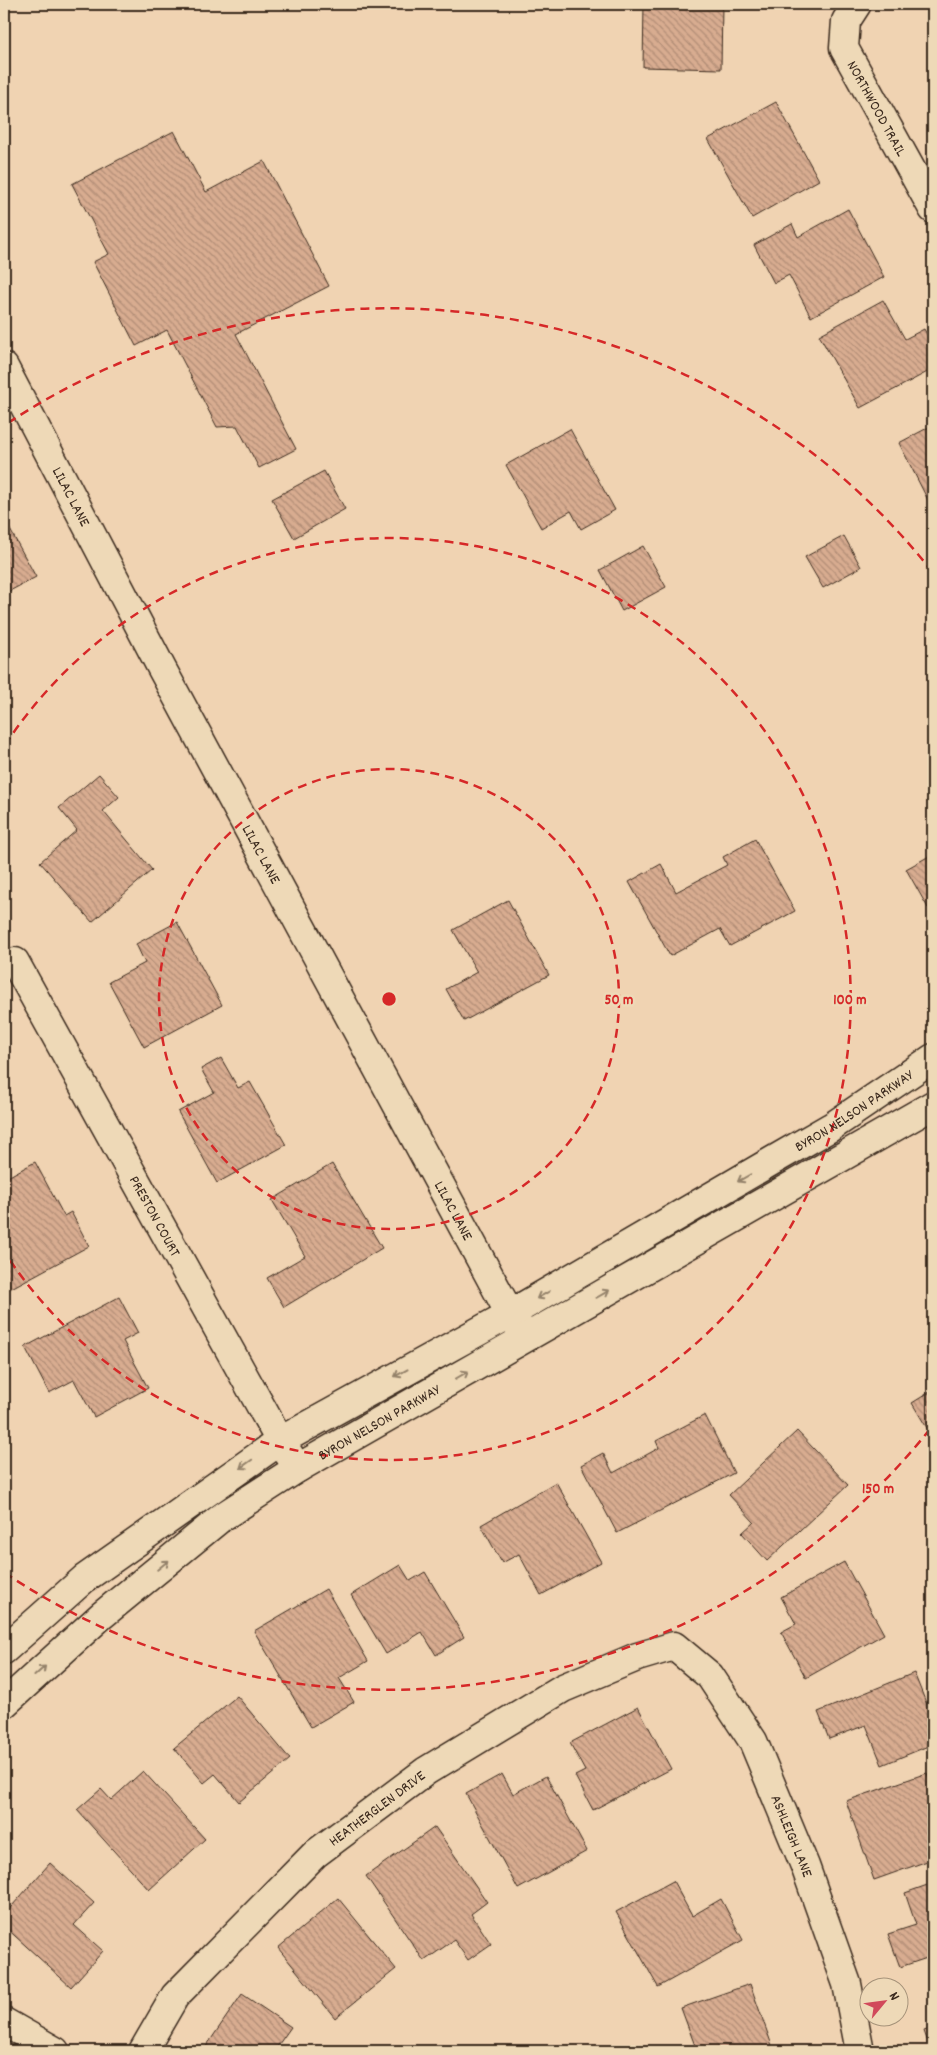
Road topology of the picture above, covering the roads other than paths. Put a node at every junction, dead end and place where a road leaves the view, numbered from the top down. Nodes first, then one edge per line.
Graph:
1 (856, 4) edge
2 (933, 209) edge
3 (5, 373) edge
4 (15, 962) dead end
5 (933, 1058) edge
6 (933, 1105) edge
7 (772, 1161) junction
8 (788, 1188) junction
9 (510, 1314) junction
10 (527, 1338) junction
11 (280, 1441) junction
12 (298, 1468) junction
13 (674, 1646) joint
14 (4, 1650) edge
15 (4, 1704) edge
16 (4, 2022) edge
17 (54, 2051) edge
18 (143, 2051) edge
19 (860, 2051) edge

1 - 2 street, NORTHWOOD TRAIL
3 - 9 street, LILAC LANE
4 - 11 street, PRESTON COURT
5 - 7 street, BYRON NELSON PARKWAY
6 - 8 street, BYRON NELSON PARKWAY
7 - 8 street
7 -> 9 street, BYRON NELSON PARKWAY
10 -> 8 street, BYRON NELSON PARKWAY
9 - 10 street, LILAC LANE
9 -> 11 street, BYRON NELSON PARKWAY
12 -> 10 street, BYRON NELSON PARKWAY
11 - 12 street, PRESTON COURT
11 -> 14 street, BYRON NELSON PARKWAY
15 -> 12 street, BYRON NELSON PARKWAY
13 - 18 street, HEATHERGLEN DRIVE
13 - 19 street, ASHLEIGH LANE
16 - 17 street

